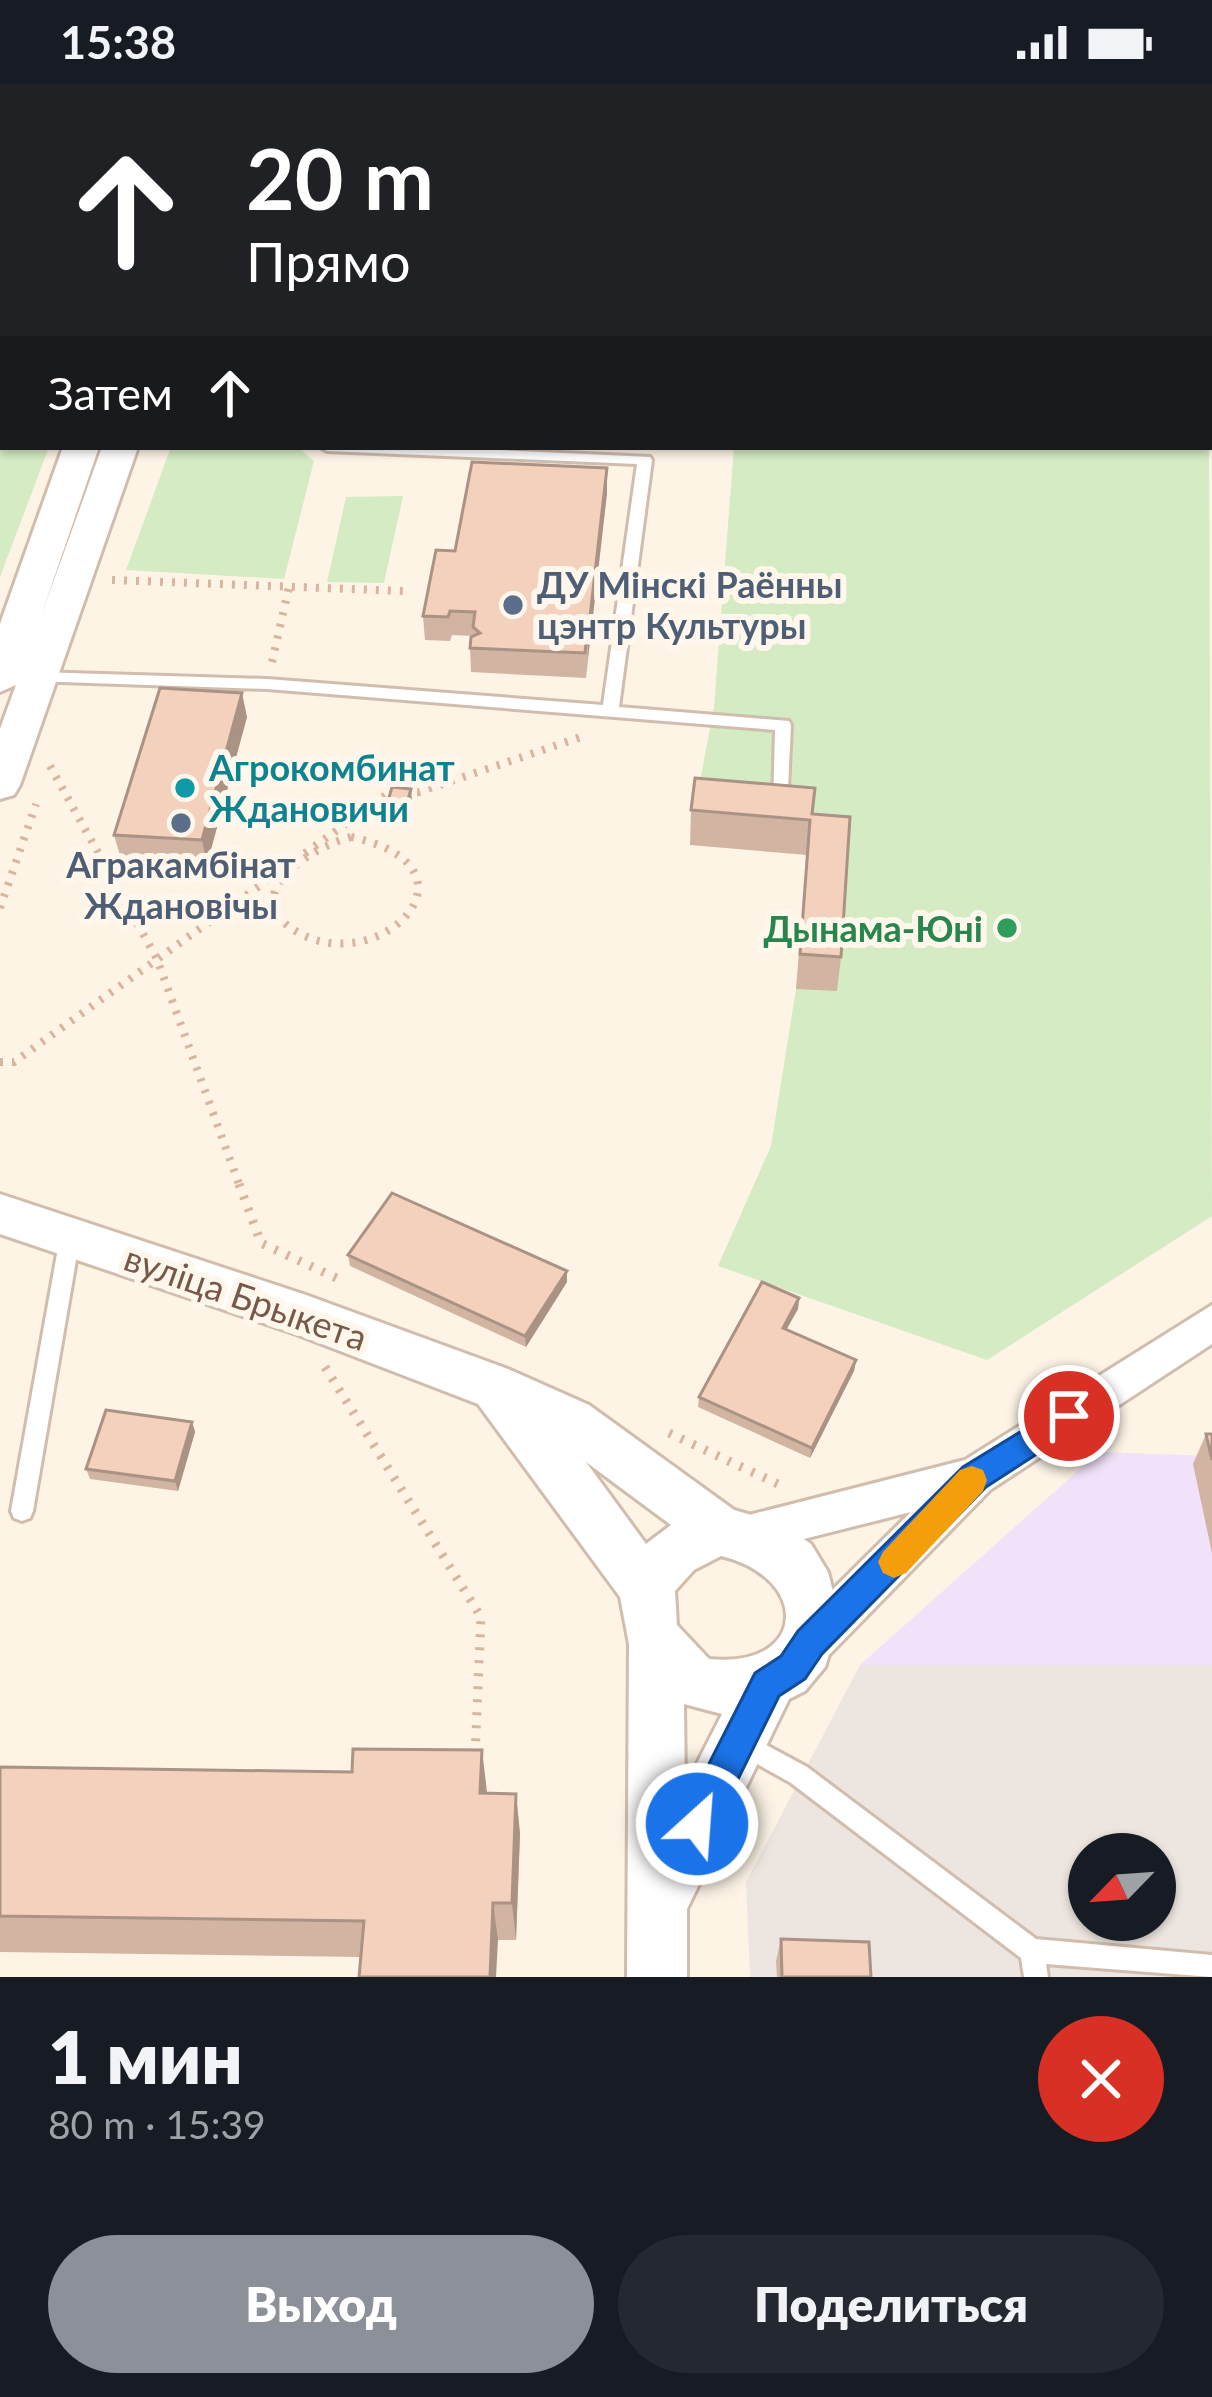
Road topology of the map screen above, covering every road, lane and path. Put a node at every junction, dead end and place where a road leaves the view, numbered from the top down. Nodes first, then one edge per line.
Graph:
1 (189, 84) edge
2 (231, 84) edge
3 (80, 450) edge
4 (119, 450) edge
5 (400, 450) edge
6 (289, 587) junction
7 (404, 591) dead end
8 (104, 599) dead end
9 (267, 684) junction
10 (20, 691) edge
11 (610, 711) junction
12 (601, 734) dead end
13 (50, 766) dead end
14 (0, 785) edge
15 (781, 806) edge
16 (318, 843) junction
17 (287, 866) junction
18 (157, 959) junction
19 (0, 1062) edge
20 (0, 1214) edge
21 (70, 1237) junction
22 (348, 1284) dead end
23 (1212, 1322) edge
24 (344, 1370) dead end
25 (490, 1385) junction
26 (649, 1424) dead end
27 (975, 1477) junction
28 (797, 1493) dead end
29 (22, 1511) dead end
30 (734, 1532) junction
31 (652, 1619) junction
32 (810, 1643) junction
33 (767, 1684) junction
34 (738, 1740) junction
35 (475, 1779) edge
36 (656, 1907) junction
37 (1032, 1951) junction
38 (1212, 1967) edge
39 (657, 1977) edge
40 (1036, 1977) edge

1 - 2 path
3 - 10 street
4 - 10 street
5 - 11 lane
6 - 7 path
6 - 8 path
6 - 9 path
9 - 10 lane
9 - 11 lane
10 - 14 street
11 - 15 lane
12 - 16 path
13 - 18 path
16 - 17 path
16 - 17 path
17 - 18 path
18 - 19 path
18 - 22 path
20 - 21 street, вуліца Брыкета
21 - 25 street, вуліца Брыкета
21 - 29 lane
23 - 27 street
24 - 35 path
25 - 30 street, вуліца Брыкета
25 - 31 street, вуліца Брыкета
26 - 28 path
27 - 30 street
27 - 32 street
30 - 31 street
30 - 32 street
31 - 33 street
31 - 36 street
32 - 33 street
33 - 34 street
34 - 36 street
34 - 37 lane
36 - 39 street
37 - 38 lane
37 - 40 lane

